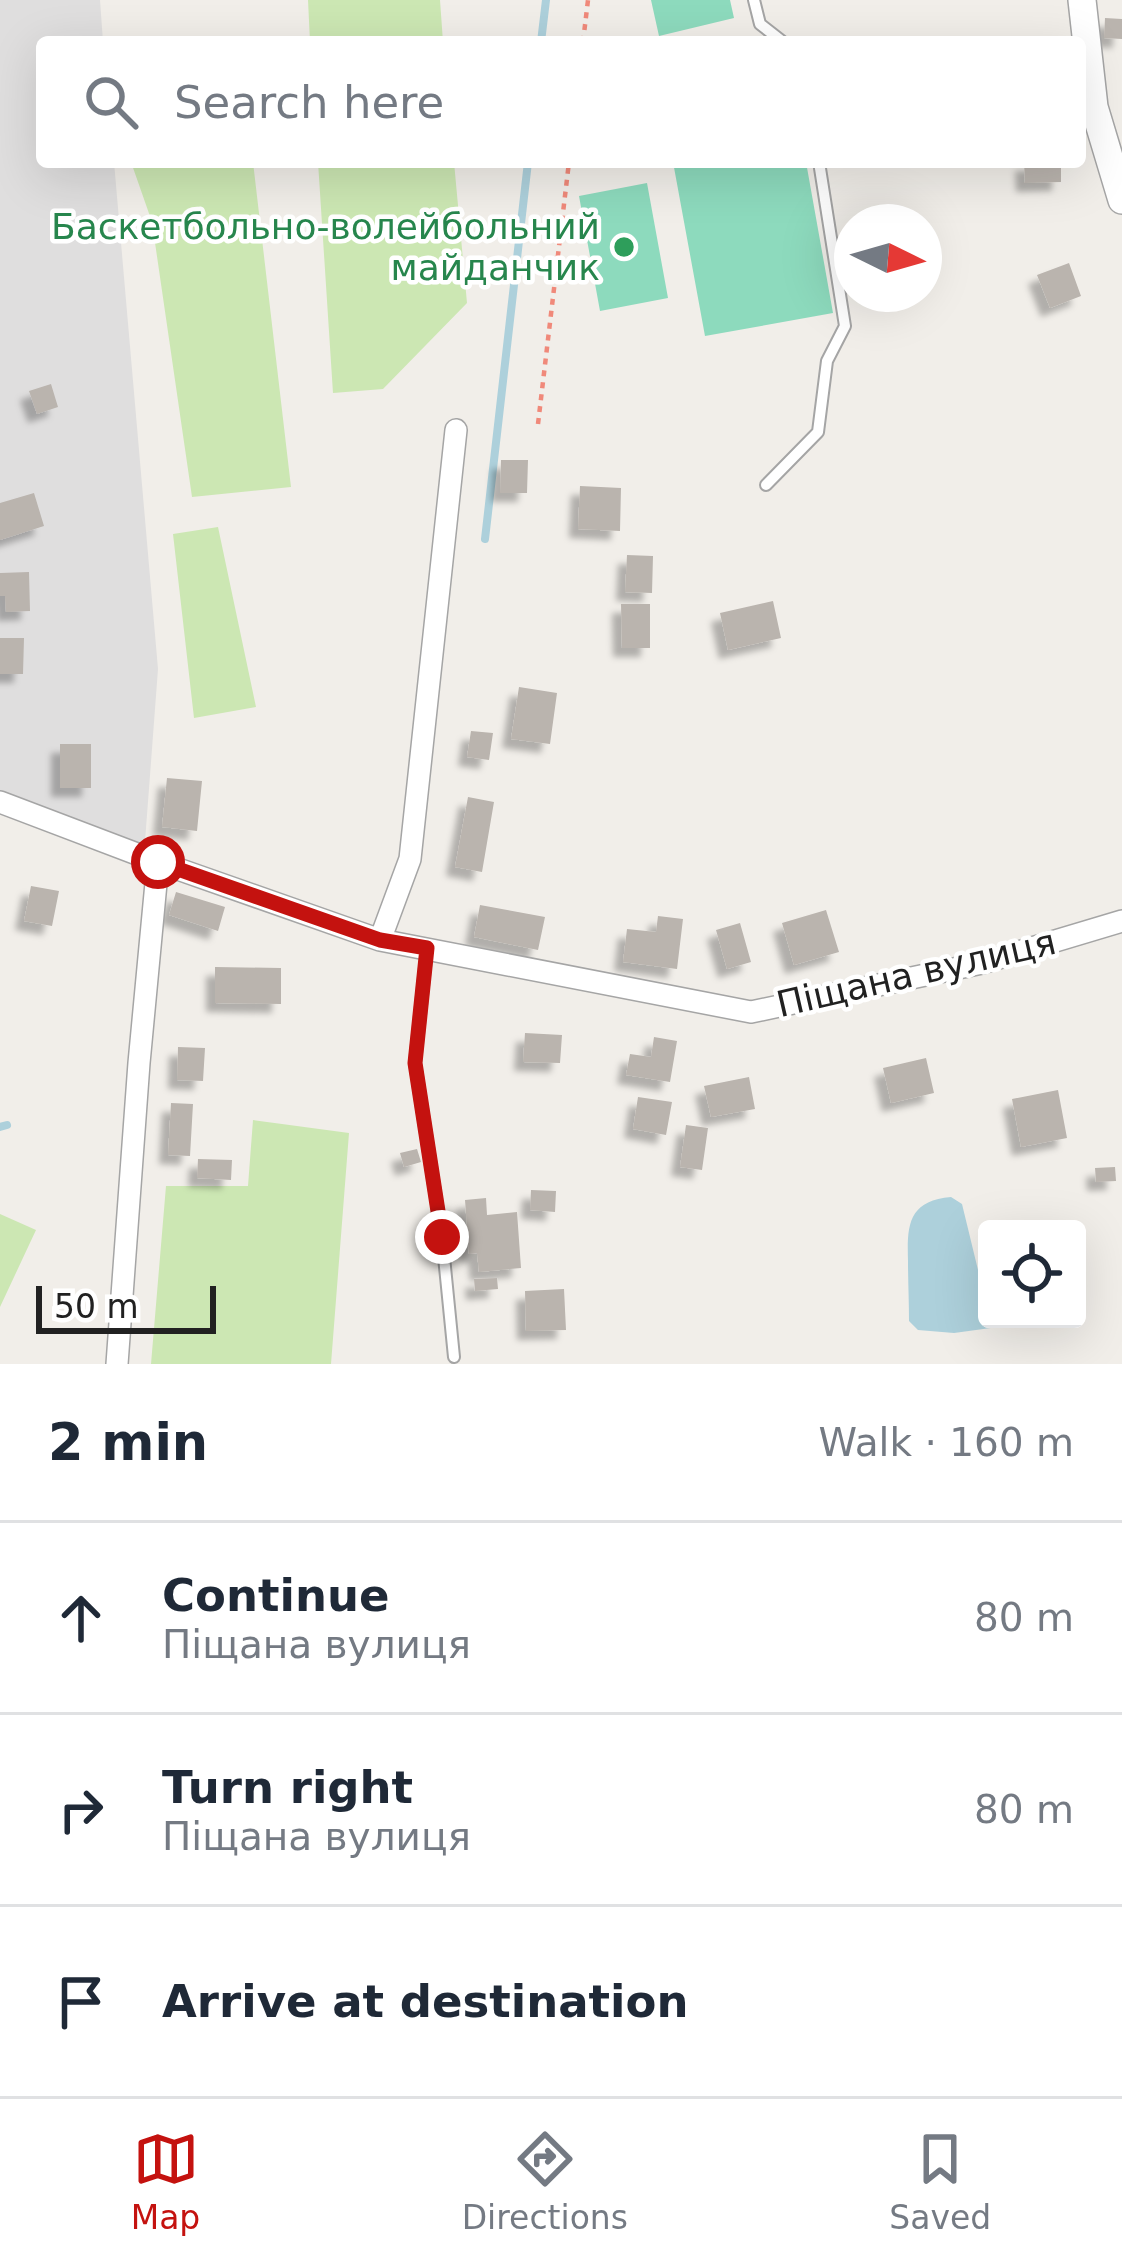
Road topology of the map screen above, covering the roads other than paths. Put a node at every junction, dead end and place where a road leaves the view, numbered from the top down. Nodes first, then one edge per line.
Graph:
1 (754, 0) edge
2 (1082, 0) edge
3 (775, 36) edge
4 (820, 168) edge
5 (1122, 200) edge
6 (456, 430) dead end
7 (766, 485) dead end
8 (0, 802) edge
9 (158, 862) junction
10 (1122, 921) edge
11 (380, 940) junction
12 (427, 948) junction
13 (454, 1357) dead end
14 (117, 1364) edge

1 - 3 lane
2 - 5 street
4 - 7 lane
6 - 11 street
8 - 9 street, Піщана вулиця
9 - 11 street, Піщана вулиця
9 - 14 street
10 - 12 street, Піщана вулиця
11 - 12 street, Піщана вулиця
12 - 13 lane

